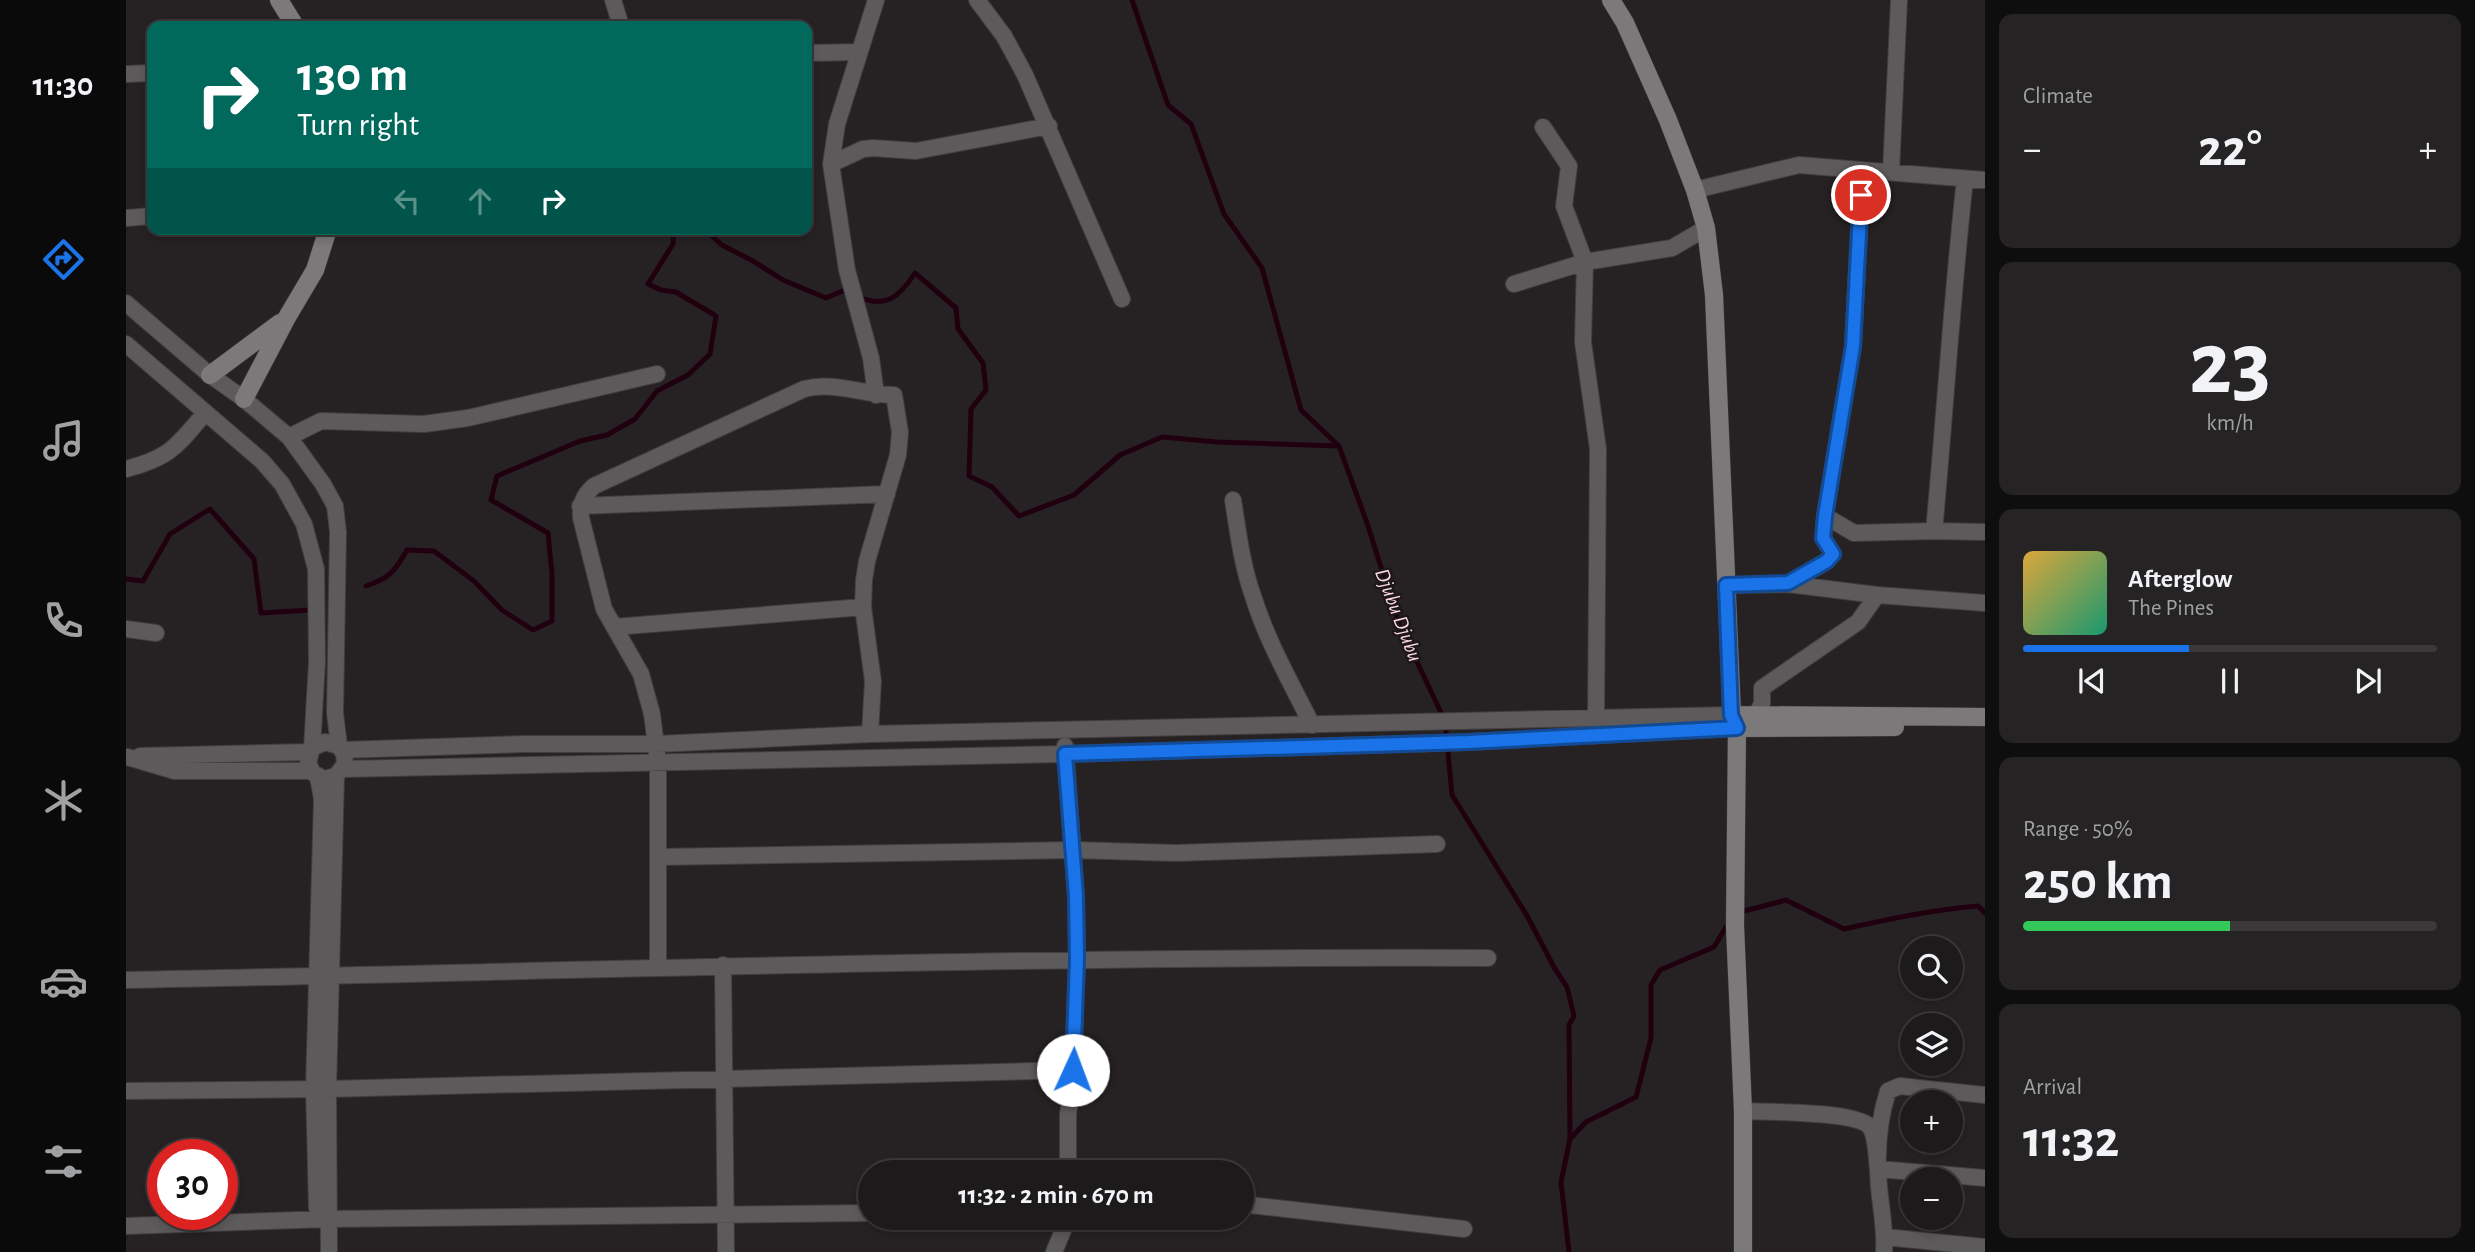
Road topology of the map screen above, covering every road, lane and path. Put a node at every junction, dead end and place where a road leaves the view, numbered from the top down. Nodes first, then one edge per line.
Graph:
1 (279, 0) edge
2 (613, 0) edge
3 (876, 0) edge
4 (977, 0) edge
5 (1611, 0) edge
6 (1899, 0) edge
7 (292, 21) edge
8 (619, 21) edge
9 (859, 52) junction
10 (812, 53) edge
11 (147, 73) edge
12 (126, 74) edge
13 (1049, 126) junction
14 (1543, 127) dead end
15 (831, 164) junction
16 (1862, 170) junction
17 (1891, 172) junction
18 (1965, 179) junction
19 (1985, 180) edge
20 (1695, 190) junction
21 (147, 216) edge
22 (126, 218) edge
23 (1706, 228) junction
24 (326, 235) edge
25 (1585, 262) junction
26 (1514, 284) dead end
27 (1122, 299) dead end
28 (126, 303) edge
29 (286, 318) junction
30 (126, 345) edge
31 (657, 374) dead end
32 (210, 375) junction
33 (876, 395) junction
34 (244, 399) junction
35 (205, 413) junction
36 (289, 437) junction
37 (126, 469) edge
38 (887, 494) junction
39 (1233, 500) dead end
40 (580, 506) junction
41 (1825, 516) junction
42 (1934, 531) junction
43 (1985, 533) edge
44 (1788, 583) junction
45 (1726, 585) junction
46 (1877, 595) junction
47 (1985, 603) edge
48 (863, 607) junction
49 (614, 627) junction
50 (126, 629) edge
51 (156, 633) dead end
52 (1757, 714) junction
53 (1985, 717) edge
54 (1596, 719) junction
55 (1734, 721) junction
56 (1312, 725) junction
57 (1985, 730) edge
58 (1066, 731) junction
59 (870, 734) junction
60 (657, 744) junction
61 (340, 748) junction
62 (311, 750) junction
63 (1065, 754) junction
64 (126, 757) edge
65 (658, 762) junction
66 (340, 772) junction
67 (314, 774) junction
68 (1437, 844) dead end
69 (1073, 850) junction
70 (658, 857) junction
71 (1488, 958) dead end
72 (1077, 959) junction
73 (723, 965) junction
74 (658, 966) junction
75 (324, 977) junction
76 (126, 980) edge
77 (1073, 1070) junction
78 (725, 1077) junction
79 (321, 1089) junction
80 (126, 1091) edge
81 (1985, 1095) edge
82 (1743, 1111) junction
83 (1068, 1160) edge
84 (1878, 1169) junction
85 (1985, 1178) edge
86 (1254, 1205) edge
87 (726, 1213) junction
88 (858, 1213) edge
89 (323, 1220) junction
90 (126, 1226) edge
91 (1464, 1229) dead end
92 (1063, 1230) edge
93 (1885, 1245) edge
94 (1985, 1247) edge
95 (318, 1252) edge
96 (329, 1252) edge
97 (726, 1252) edge
98 (1054, 1252) edge
99 (1743, 1252) edge

1 - 7 street
2 - 8 street
3 - 9 street
4 - 13 street
5 - 20 street
6 - 17 street
9 - 10 street
9 - 15 street
11 - 12 street
13 - 15 street
13 - 27 street
14 - 25 street
15 - 33 street
16 - 17 street
16 - 20 street
16 - 41 street
17 - 18 street
18 - 19 street
18 - 42 street
20 - 23 street
21 - 22 street
23 - 25 street
23 - 45 street
24 - 29 street
25 - 26 street
25 - 54 street
28 - 32 street
29 - 32 street
29 - 34 street
30 - 35 street
31 - 36 street
32 - 34 street
33 - 38 street
33 - 40 street
34 - 36 street
35 - 37 street
35 - 62 street
36 - 61 street
38 - 40 street
38 - 48 street
39 - 56 street
40 - 49 street
41 - 42 street
41 - 44 street
42 - 43 street
44 - 45 street
44 - 46 street
45 - 55 street
46 - 47 street
46 - 52 street
48 - 49 street
48 - 59 street
49 - 60 street
50 - 51 street
52 - 53 street
52 - 55 street
54 - 55 street
54 - 56 street
55 - 57 street
55 - 63 street
55 - 82 street
56 - 58 street
58 - 59 street
58 - 63 street
59 - 60 street
60 - 61 street
60 - 65 street
61 - 62 street
61 - 66 street
62 - 64 street
62 - 67 street
63 - 65 street
63 - 69 street
64 - 67 street
65 - 66 street
65 - 70 street
66 - 67 street
66 - 75 street
67 - 75 street
68 - 69 street
69 - 70 street
69 - 72 street
70 - 74 street
71 - 72 street
72 - 73 street
72 - 77 street
73 - 74 street
73 - 78 street
74 - 75 street
75 - 76 street
75 - 79 street
77 - 78 street
77 - 83 street
78 - 79 street
78 - 87 street
79 - 80 street
79 - 89 street
81 - 84 street
82 - 84 street
82 - 99 street
84 - 85 street
84 - 93 street
86 - 91 street
87 - 88 street
87 - 89 street
87 - 97 street
89 - 90 street
89 - 95 street
89 - 96 street
92 - 98 street
93 - 94 street

